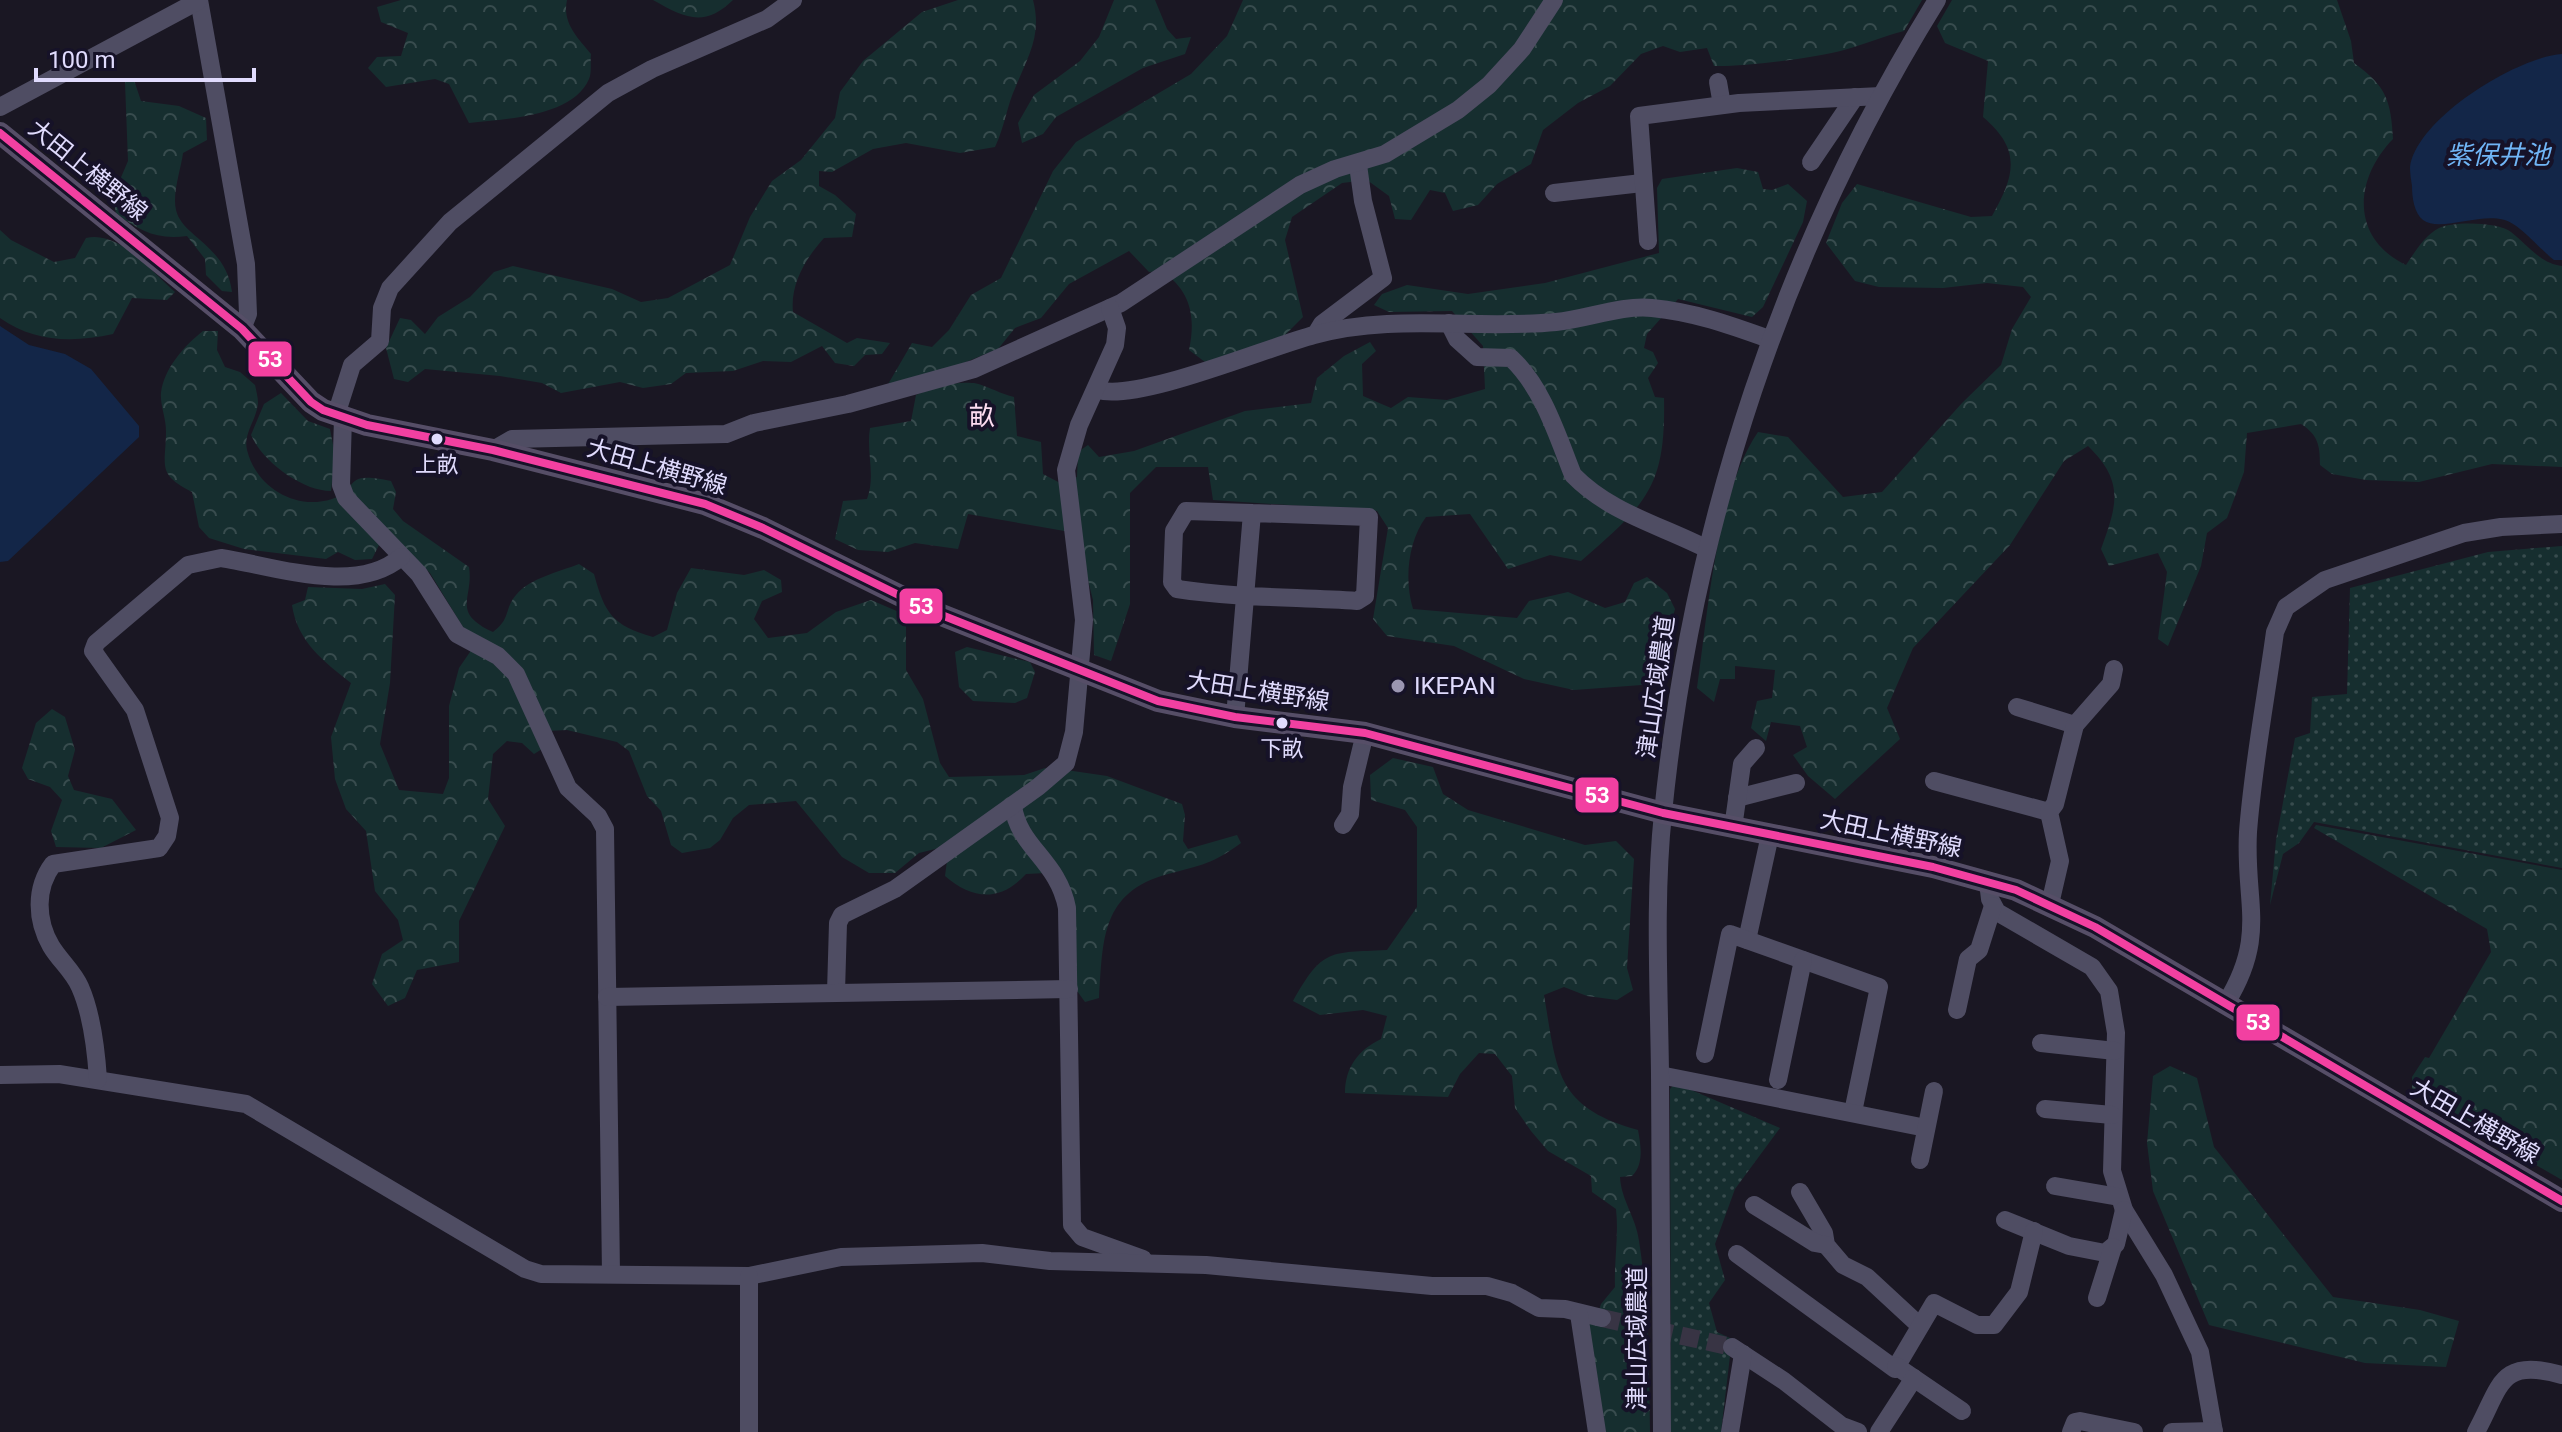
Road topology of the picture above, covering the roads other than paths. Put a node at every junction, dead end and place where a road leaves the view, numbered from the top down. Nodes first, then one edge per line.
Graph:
1 (793, 0) edge
2 (1554, 0) edge
3 (1937, 0) edge
4 (198, 1) edge
5 (1718, 82) dead end
6 (1881, 96) junction
7 (1855, 97) junction
8 (1722, 105) junction
9 (0, 107) edge
10 (0, 133) edge
11 (1811, 162) dead end
12 (1358, 165) junction
13 (1642, 183) junction
14 (1554, 193) dead end
15 (1648, 241) dead end
16 (1110, 308) junction
17 (1449, 323) junction
18 (242, 329) junction
19 (1316, 334) junction
20 (1769, 339) junction
21 (1098, 390) junction
22 (340, 416) junction
23 (493, 450) junction
24 (1252, 513) junction
25 (2562, 524) edge
26 (1705, 548) junction
27 (401, 557) junction
28 (1245, 593) junction
29 (2114, 669) dead end
30 (1081, 670) junction
31 (2017, 707) dead end
32 (1235, 717) junction
33 (2075, 725) junction
34 (1365, 733) junction
35 (1756, 748) dead end
36 (1934, 781) dead end
37 (1796, 783) dead end
38 (1737, 798) junction
39 (1013, 806) junction
40 (2049, 812) junction
41 (1663, 813) junction
42 (1343, 825) dead end
43 (1733, 828) junction
44 (1770, 835) junction
45 (1988, 882) junction
46 (2050, 904) junction
47 (1993, 906) junction
48 (1747, 940) junction
49 (1803, 960) junction
50 (1069, 989) junction
51 (836, 992) junction
52 (607, 997) junction
53 (2226, 1003) junction
54 (1957, 1010) dead end
55 (2041, 1043) dead end
56 (2115, 1051) junction
57 (1705, 1054) dead end
58 (0, 1075) edge
59 (1660, 1075) junction
60 (98, 1079) junction
61 (1778, 1080) dead end
62 (1934, 1091) dead end
63 (2045, 1109) dead end
64 (1853, 1112) junction
65 (2112, 1115) junction
66 (1926, 1128) junction
67 (1920, 1160) dead end
68 (2055, 1186) dead end
69 (1800, 1192) dead end
70 (2562, 1201) edge
71 (2122, 1203) junction
72 (1754, 1205) dead end
73 (2005, 1220) dead end
74 (2034, 1231) junction
75 (1826, 1245) junction
76 (2113, 1247) junction
77 (1737, 1254) dead end
78 (1150, 1263) junction
79 (611, 1274) junction
80 (749, 1276) junction
81 (2097, 1298) dead end
82 (1579, 1314) junction
83 (1602, 1318) tunnel mouth
84 (1920, 1326) junction
85 (1896, 1366) junction
86 (2562, 1375) edge
87 (1914, 1378) junction
88 (1962, 1411) dead end
89 (1846, 1430) edge
90 (749, 1432) edge
91 (1597, 1432) edge
92 (1662, 1432) edge
93 (1730, 1432) edge
94 (1879, 1432) edge
95 (2071, 1432) edge
96 (2134, 1432) edge
97 (2172, 1432) edge
98 (2214, 1432) edge
99 (2476, 1432) edge

1 - 22 street
2 - 12 street
3 - 6 street, 津山広域農道
4 - 9 street
4 - 18 street
5 - 8 street
6 - 7 street
6 - 20 street, 津山広域農道
7 - 8 street
7 - 11 street
8 - 13 street
10 - 18 main road, 大田上横野線
12 - 16 street
12 - 19 street
13 - 14 street
13 - 15 street
16 - 21 street
16 - 23 street
17 - 19 street
17 - 20 street
17 - 26 street
18 - 22 main road, 大田上横野線
19 - 21 street
20 - 26 street, 津山広域農道
21 - 30 street
22 - 23 main road, 大田上横野線
22 - 27 street
23 - 30 main road, 大田上横野線
24 - 28 street
24 - 28 street
24 - 28 street
25 - 53 street
26 - 41 street, 津山広域農道
27 - 52 street
27 - 60 street
28 - 32 street
29 - 33 street
30 - 32 main road, 大田上横野線
30 - 39 street
31 - 33 street
32 - 34 main road, 大田上横野線
33 - 40 street
34 - 41 main road, 大田上横野線
34 - 42 street
35 - 38 street
36 - 40 street
37 - 38 street
38 - 43 street
39 - 50 street
39 - 51 street
40 - 46 street
41 - 43 main road, 大田上横野線
41 - 59 street, 津山広域農道
43 - 44 main road, 大田上横野線
44 - 45 main road, 大田上横野線
44 - 48 street
45 - 46 main road, 大田上横野線
45 - 47 street
46 - 53 main road, 大田上横野線
47 - 54 street
47 - 56 street
48 - 49 street
48 - 57 street
49 - 61 street
49 - 64 street
50 - 51 street
50 - 78 street
51 - 52 street
52 - 79 street
53 - 70 main road, 大田上横野線
55 - 56 street
56 - 65 street
58 - 60 street
59 - 64 street
59 - 92 street, 津山広域農道
60 - 79 street
62 - 66 street
63 - 65 street
64 - 66 street
65 - 71 street
66 - 67 street
68 - 71 street
69 - 75 street
71 - 76 street
71 - 98 street
72 - 75 street
73 - 74 street
74 - 76 street
74 - 84 street
75 - 84 street
76 - 81 street
77 - 85 street
78 - 80 street
78 - 82 street
79 - 80 street
80 - 90 street
82 - 83 street
82 - 91 street
84 - 85 street
85 - 87 street
86 - 99 street
87 - 88 street
87 - 94 street
89 - 93 street
95 - 96 street
97 - 98 street

